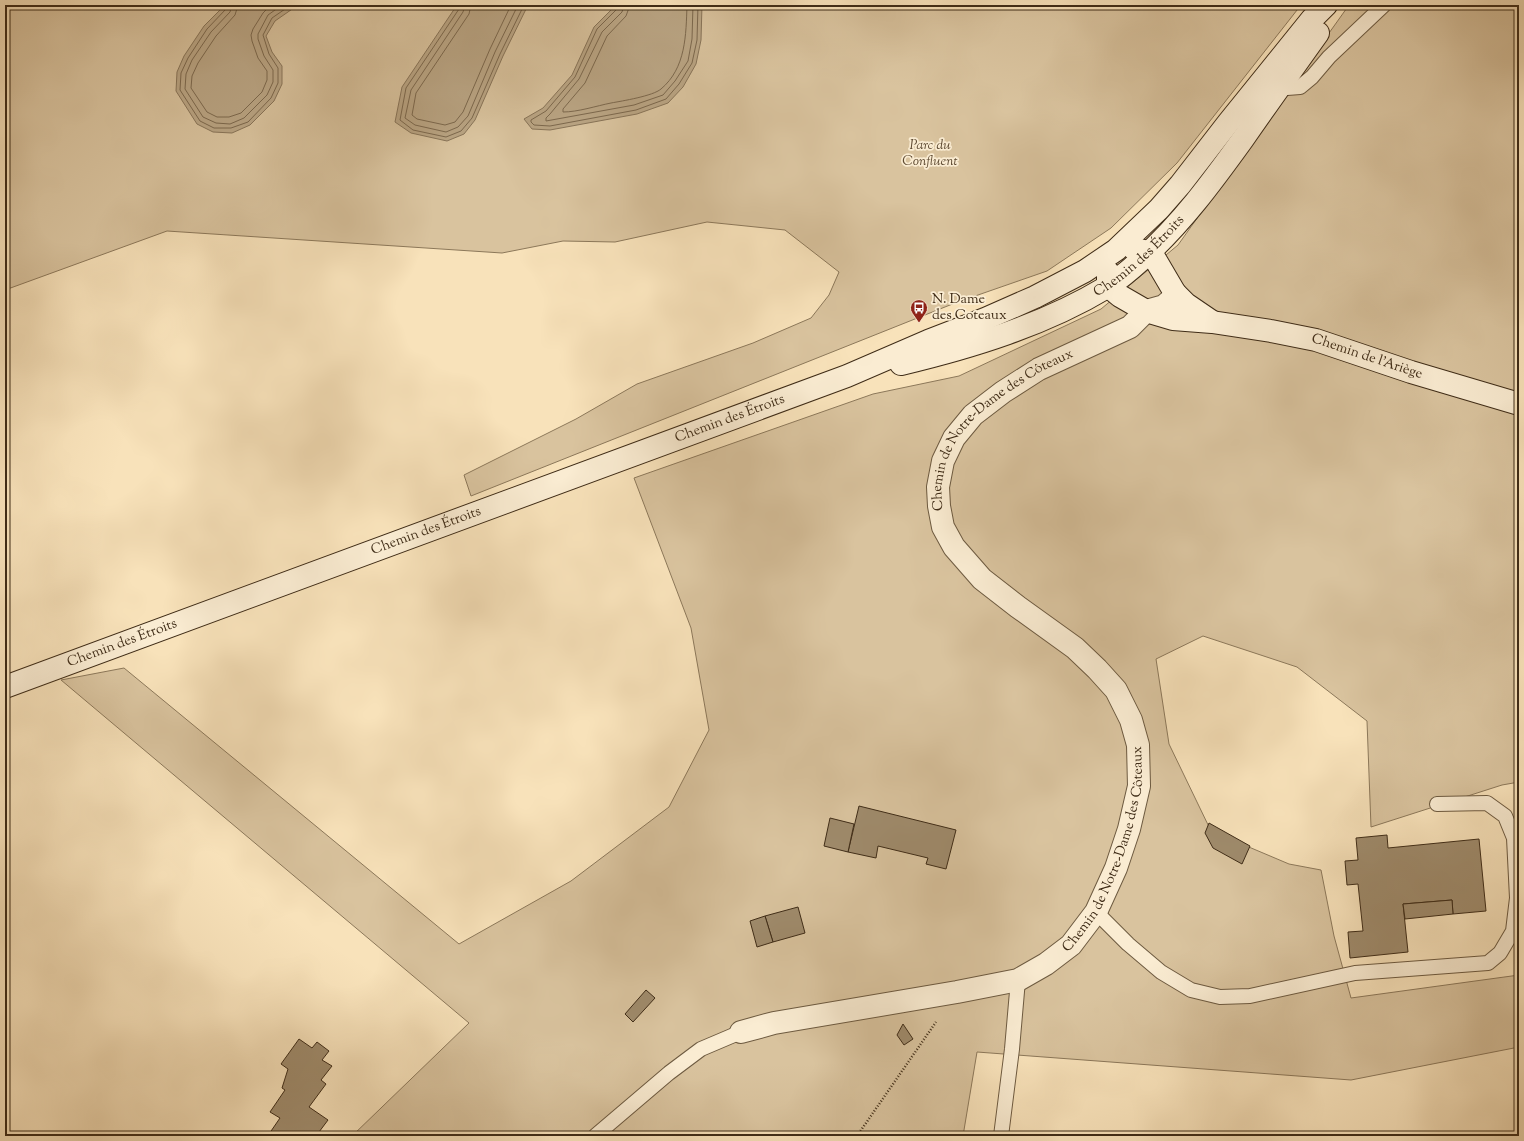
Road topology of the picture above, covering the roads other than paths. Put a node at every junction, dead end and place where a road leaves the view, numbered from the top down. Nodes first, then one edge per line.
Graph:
1 (1326, 5) edge
2 (1336, 5) edge
3 (1384, 5) edge
4 (1274, 80) junction
5 (1116, 250) junction
6 (1149, 252) junction
7 (1108, 286) junction
8 (1175, 293) junction
9 (1146, 311) junction
10 (1212, 322) junction
11 (847, 376) junction
12 (1519, 404) edge
13 (5, 687) edge
14 (1437, 804) dead end
15 (1096, 912) junction
16 (1018, 980) junction
17 (741, 1032) joint
18 (595, 1136) edge
19 (1001, 1136) edge

1 - 4 main road, Chemin des Étroits
2 - 4 main road, Chemin des Étroits
3 - 4 lane
4 - 5 main road, Chemin des Étroits
4 - 6 main road, Chemin des Étroits
5 - 6 main road
5 - 7 main road
5 - 11 main road, Chemin des Étroits
6 - 7 main road, Chemin des Étroits
6 - 8 main road, Chemin de l'Ariège
7 - 9 main road, Chemin de l'Ariège
7 - 11 main road, Chemin des Étroits
8 - 9 main road, Chemin de Notre-Dame des Côteaux
8 - 10 main road, Chemin de l'Ariège
9 - 10 main road, Chemin de l'Ariège
9 - 15 main road, Chemin de Notre-Dame des Côteaux
10 - 12 main road, Chemin de l'Ariège
11 - 13 main road, Chemin des Étroits
14 - 15 lane
15 - 16 main road, Chemin de Notre-Dame des Côteaux
16 - 17 main road, Chemin de Notre-Dame des Côteaux
16 - 19 lane
17 - 18 lane, Chemin de Notre-Dame des Côteaux

